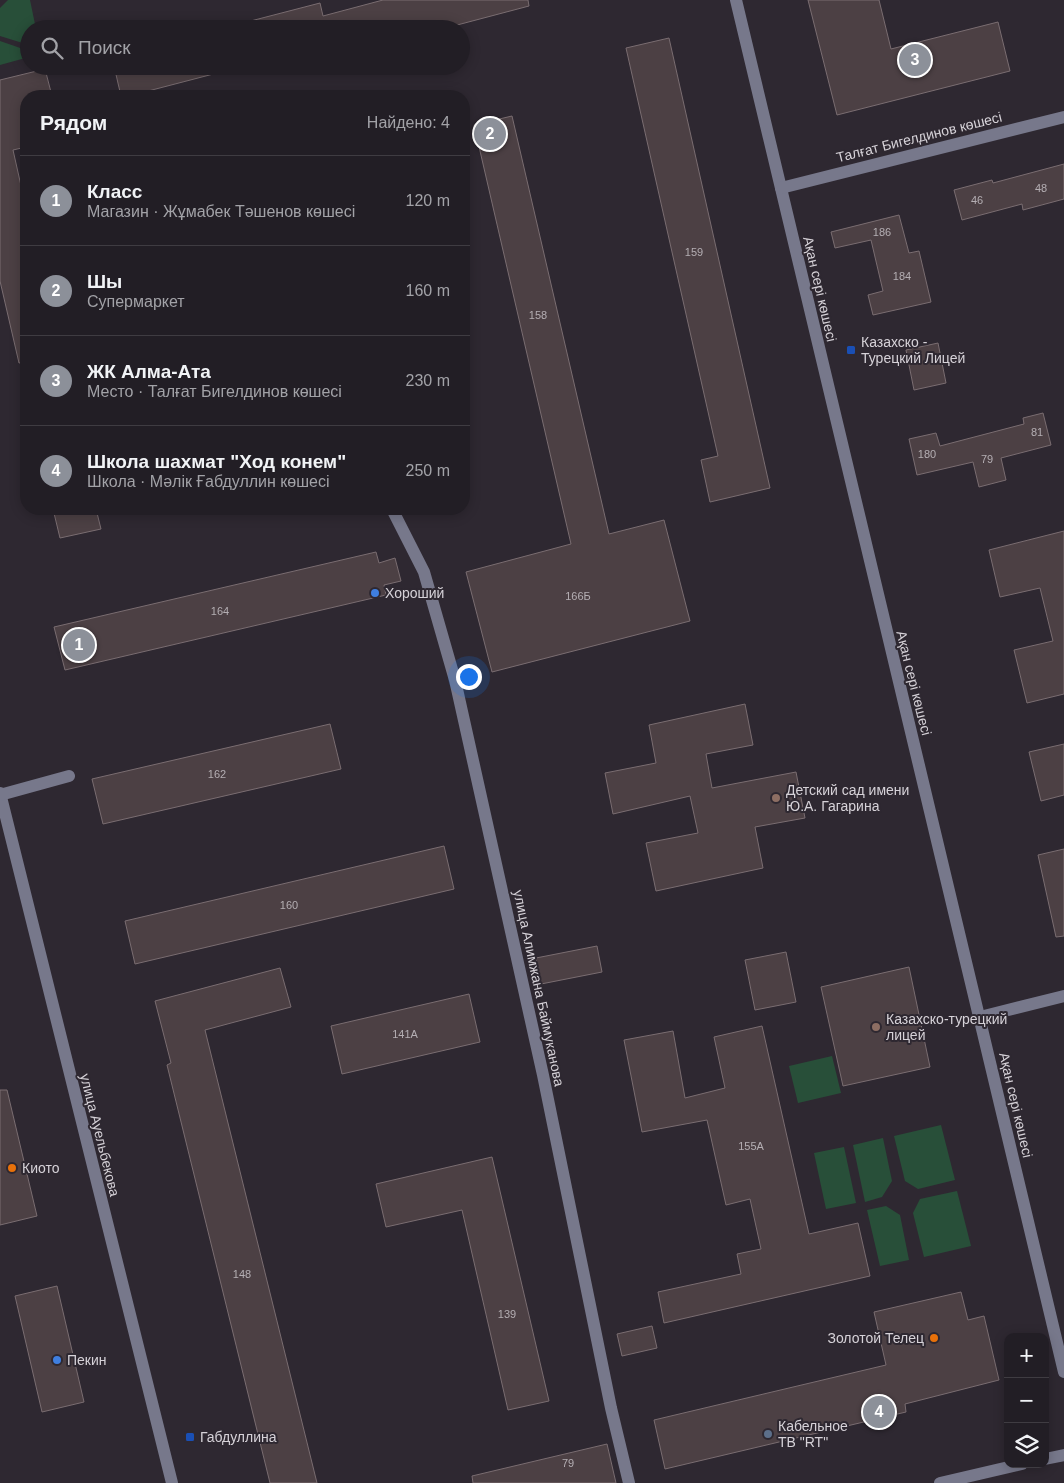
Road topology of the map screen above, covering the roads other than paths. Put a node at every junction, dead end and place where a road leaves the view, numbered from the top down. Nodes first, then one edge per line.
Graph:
1 (736, 0) edge
2 (1064, 116) edge
3 (781, 188) junction
4 (395, 515) edge
5 (69, 776) dead end
6 (0, 794) edge
7 (1064, 996) edge
8 (980, 1018) junction
9 (1064, 1372) edge
10 (1064, 1454) edge
11 (1049, 1458) edge
12 (1005, 1468) edge
13 (172, 1483) edge
14 (629, 1483) edge
15 (940, 1483) edge

1 - 3 street, Ақан сері көшесі
2 - 3 street, Талғат Бигелдинов көшесі
3 - 8 street, Ақан сері көшесі
4 - 14 street, улица Алимжана Баймуканова
5 - 6 street
6 - 13 street, улица Ауельбекова
7 - 8 street
8 - 9 street, Ақан сері көшесі
10 - 11 street
12 - 15 street

